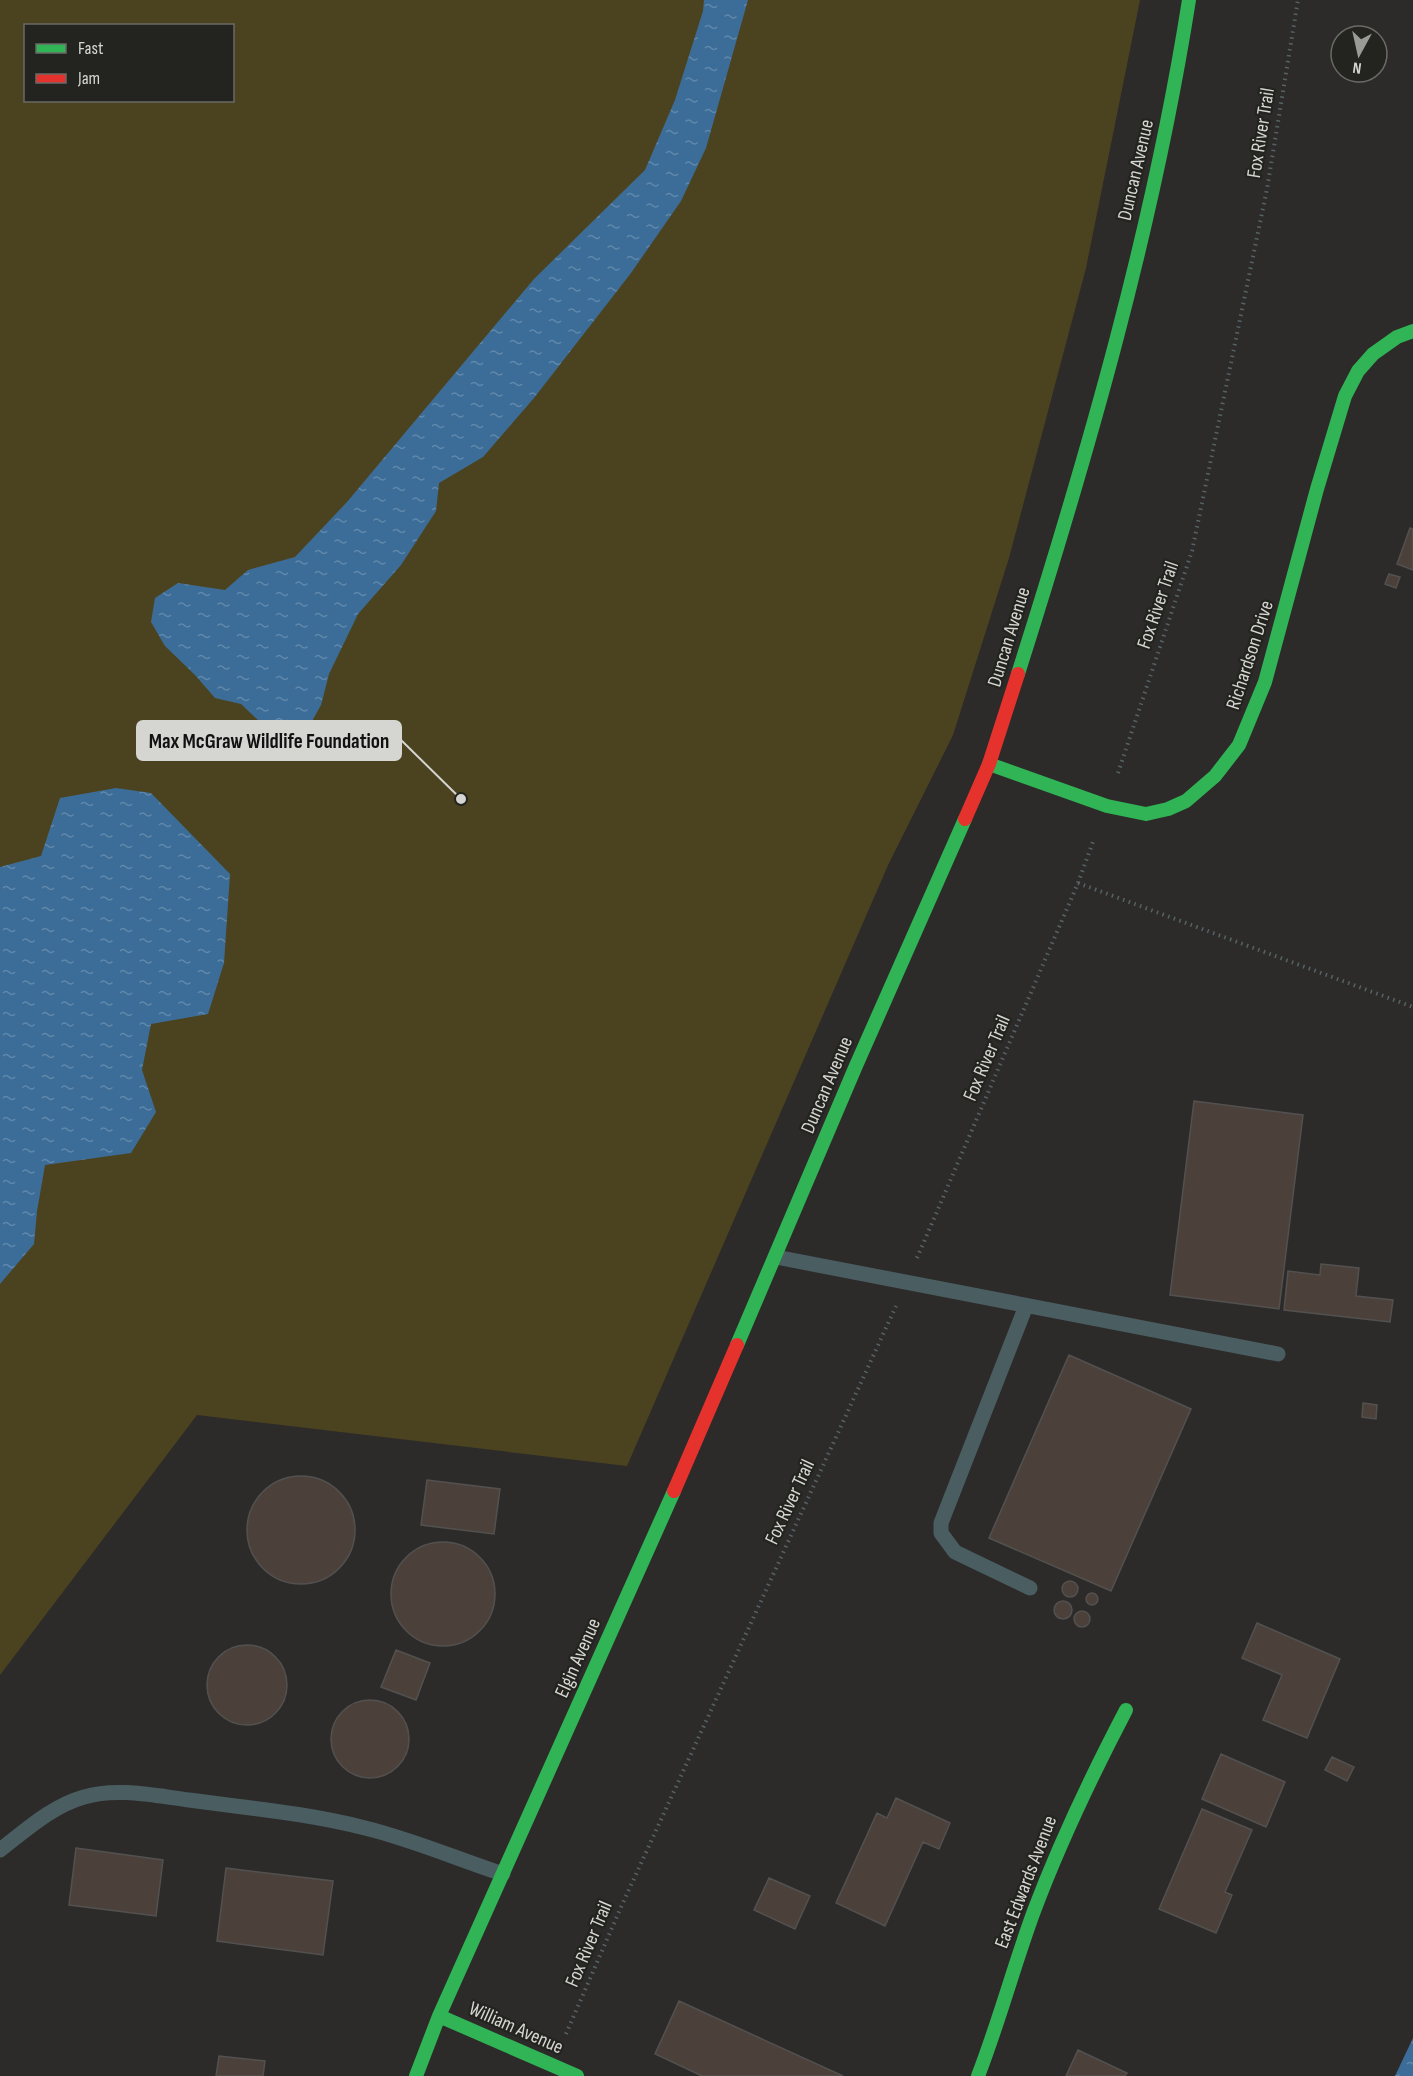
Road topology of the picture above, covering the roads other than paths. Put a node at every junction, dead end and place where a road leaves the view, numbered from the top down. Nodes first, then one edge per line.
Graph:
1 (1189, 0) edge
2 (1413, 331) edge
3 (989, 764) junction
4 (776, 1257) junction
5 (1026, 1306) junction
6 (1278, 1354) dead end
7 (1030, 1588) dead end
8 (1126, 1710) dead end
9 (0, 1850) edge
10 (503, 1874) junction
11 (439, 2016) junction
12 (416, 2076) edge
13 (577, 2076) edge
14 (978, 2076) edge

1 - 3 street, Duncan Avenue
2 - 3 street, Richardson Drive
3 - 4 street, Duncan Avenue
4 - 5 lane
4 - 10 street, Elgin Avenue
5 - 6 lane
5 - 7 lane
8 - 14 street, East Edwards Avenue
9 - 10 lane
10 - 11 street, Elgin Avenue
11 - 12 street, Elgin Avenue
11 - 13 street, William Avenue

